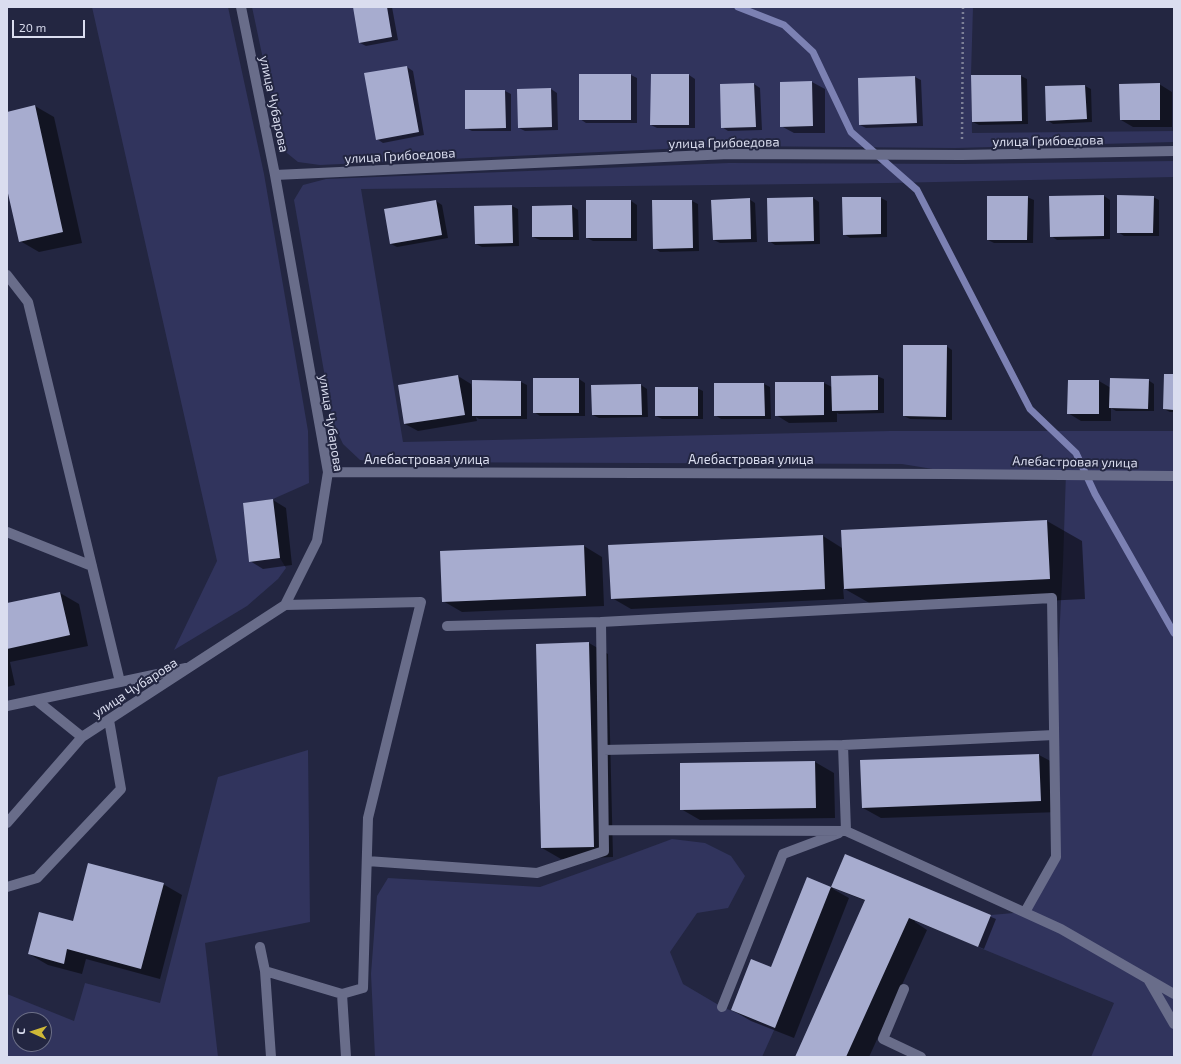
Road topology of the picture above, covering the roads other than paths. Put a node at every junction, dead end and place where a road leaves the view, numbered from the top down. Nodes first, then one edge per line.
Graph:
1 (241, 7) edge
2 (1174, 151) edge
3 (275, 175) junction
4 (7, 275) edge
5 (328, 472) junction
6 (1174, 476) edge
7 (7, 532) edge
8 (92, 566) junction
9 (286, 605) junction
10 (601, 622) junction
11 (447, 626) dead end
12 (192, 667) junction
13 (120, 682) junction
14 (36, 700) junction
15 (7, 706) edge
16 (109, 720) junction
17 (1054, 734) junction
18 (82, 737) junction
19 (843, 745) junction
20 (603, 750) junction
21 (7, 823) edge
22 (604, 830) junction
23 (846, 831) junction
24 (366, 861) junction
25 (7, 887) edge
26 (1025, 912) junction
27 (260, 947) dead end
28 (265, 971) junction
29 (1148, 979) junction
30 (904, 989) dead end
31 (342, 994) junction
32 (1174, 994) edge
33 (722, 1007) dead end
34 (1174, 1024) edge
35 (271, 1057) edge
36 (346, 1057) edge
37 (921, 1057) edge

1 - 3 street, улица Чубарова
2 - 3 street, улица Грибоедова
3 - 5 street, улица Чубарова
4 - 8 street
5 - 6 street, Алебастровая улица
5 - 9 street, улица Чубарова
7 - 8 street
8 - 13 street
9 - 12 street, улица Чубарова
9 - 24 street
10 - 11 street
10 - 17 street
10 - 20 street
12 - 13 street
12 - 16 street, улица Чубарова
13 - 14 street
14 - 15 street
14 - 18 street
16 - 18 street, улица Чубарова
16 - 25 street
17 - 19 street
17 - 26 street
18 - 21 street, улица Чубарова
19 - 20 street
19 - 23 street
20 - 22 street
22 - 23 street
22 - 24 street
23 - 26 street
23 - 33 street
24 - 31 street
26 - 29 street
27 - 28 street
28 - 31 street
28 - 35 street
29 - 32 street
29 - 34 street
30 - 37 street
31 - 36 street

